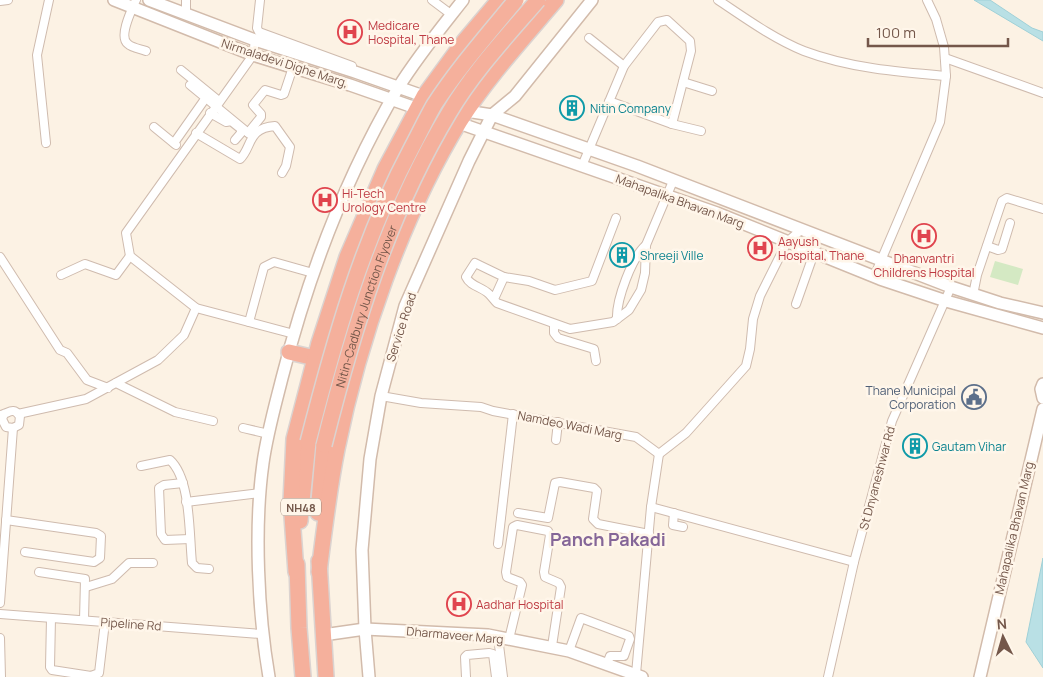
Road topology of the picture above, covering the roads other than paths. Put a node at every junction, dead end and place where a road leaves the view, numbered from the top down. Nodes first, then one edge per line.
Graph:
1 (8, 0) edge
2 (49, 0) edge
3 (114, 0) edge
4 (149, 0) edge
5 (186, 0) edge
6 (260, 0) edge
7 (432, 0) edge
8 (463, 0) edge
9 (499, 0) edge
10 (516, 0) edge
11 (538, 0) edge
12 (556, 0) edge
13 (592, 0) edge
14 (718, 0) edge
15 (926, 0) edge
16 (0, 1) edge
17 (134, 4) edge
18 (186, 14) junction
19 (452, 15) junction
20 (588, 38) dead end
21 (255, 40) junction
22 (146, 51) dead end
23 (253, 55) junction
24 (455, 55) junction
25 (945, 58) junction
26 (624, 66) junction
27 (293, 67) junction
28 (181, 70) dead end
29 (355, 72) junction
30 (946, 76) junction
31 (683, 82) junction
32 (488, 83) junction
33 (190, 85) dead end
34 (399, 88) junction
35 (712, 92) dead end
36 (1043, 94) edge
37 (205, 99) junction
38 (392, 100) junction
39 (609, 101) junction
40 (421, 102) junction
41 (215, 107) junction
42 (492, 115) junction
43 (462, 117) junction
44 (672, 124) junction
45 (154, 127) dead end
46 (702, 131) dead end
47 (246, 132) junction
48 (484, 132) junction
49 (196, 133) junction
50 (235, 140) dead end
51 (46, 143) dead end
52 (174, 143) junction
53 (590, 149) junction
54 (183, 151) junction
55 (582, 166) junction
56 (282, 173) dead end
57 (673, 181) junction
58 (706, 194) junction
59 (667, 195) junction
60 (702, 208) junction
61 (1043, 209) edge
62 (616, 218) dead end
63 (1010, 223) dead end
64 (993, 228) junction
65 (802, 230) junction
66 (1008, 232) junction
67 (787, 242) junction
68 (646, 245) junction
69 (987, 246) junction
70 (814, 253) junction
71 (130, 256) junction
72 (0, 257) edge
73 (880, 262) junction
74 (313, 273) junction
75 (61, 275) dead end
76 (504, 277) junction
77 (874, 277) junction
78 (951, 287) junction
79 (973, 294) junction
80 (494, 299) junction
81 (946, 301) junction
82 (796, 304) dead end
83 (196, 308) junction
84 (1043, 313) edge
85 (617, 319) junction
86 (249, 322) junction
87 (554, 324) junction
88 (1043, 328) edge
89 (294, 334) junction
90 (289, 352) junction
91 (315, 358) junction
92 (596, 361) dead end
93 (116, 383) junction
94 (1043, 384) edge
95 (108, 388) junction
96 (381, 396) junction
97 (1043, 398) edge
98 (1043, 409) edge
99 (18, 414) junction
100 (514, 414) junction
101 (2, 415) edge
102 (212, 421) dead end
103 (558, 422) junction
104 (13, 428) junction
105 (243, 428) dead end
106 (269, 434) junction
107 (556, 440) dead end
108 (659, 454) junction
109 (141, 466) dead end
110 (183, 483) junction
111 (260, 493) junction
112 (186, 502) junction
113 (651, 507) junction
114 (674, 513) junction
115 (518, 514) dead end
116 (6, 520) junction
117 (663, 524) dead end
118 (673, 526) junction
119 (683, 527) dead end
120 (649, 534) junction
121 (190, 539) junction
122 (498, 544) dead end
123 (25, 552) dead end
124 (854, 562) junction
125 (153, 563) dead end
126 (209, 569) dead end
127 (39, 572) dead end
128 (296, 572) junction
129 (319, 572) junction
130 (86, 587) junction
131 (0, 603) edge
132 (0, 614) edge
133 (51, 618) junction
134 (84, 620) junction
135 (105, 622) junction
136 (365, 629) junction
137 (262, 634) junction
138 (323, 635) junction
139 (0, 638) edge
140 (503, 638) junction
141 (552, 646) junction
142 (569, 650) junction
143 (615, 671) edge
144 (1, 676) edge
145 (91, 676) edge
146 (639, 676) edge
147 (983, 676) edge
148 (269, 677) edge
149 (303, 677) edge
150 (326, 677) edge
151 (370, 677) edge
152 (466, 677) edge
153 (496, 677) edge
154 (503, 677) edge
155 (828, 677) edge

1 - 16 street
2 - 51 street
3 - 17 street, Nirmaladevi Dighe Marg,
4 - 18 street, Nirmaladevi Dighe Marg,
5 - 18 street
6 - 29 street
7 - 19 street
8 - 19 street
9 - 24 highway
10 - 128 highway, Nitin-Cadbury Junction Flyover / NH48, bridge
11 - 129 highway, Nitin-Cadbury Junction Flyover / NH48, bridge
12 - 32 highway
13 - 42 street, Service Road
14 - 30 street
15 - 25 street
17 - 22 street
17 - 23 street, Nirmaladevi Dighe Marg,
18 - 21 street, Nirmaladevi Dighe Marg,
19 - 34 street
20 - 26 street
21 - 23 street
21 - 29 street, Nirmaladevi Dighe Marg,
23 - 27 street, Nirmaladevi Dighe Marg,
23 - 41 street
24 - 32 highway
24 - 40 highway
25 - 30 street
25 - 36 street
26 - 31 street
26 - 39 street
27 - 38 street, Nirmaladevi Dighe Marg,
27 - 47 street
28 - 41 street
29 - 34 street, Nirmaladevi Dighe Marg,
30 - 73 street
31 - 35 street
31 - 44 street
32 - 43 highway
33 - 37 street
34 - 38 street
34 - 40 street, Nirmaladevi Dighe Marg,
37 - 41 street
37 - 52 street
38 - 40 street, Nirmaladevi Dighe Marg,
38 - 74 street
39 - 44 street
39 - 53 street
40 - 43 street, Nirmaladevi Dighe Marg,
40 - 91 highway
41 - 47 street
41 - 49 street
42 - 43 street, Mahapalika Bhavan Marg
42 - 48 street, Service Road
42 - 53 street, Mahapalika Bhavan Marg
43 - 48 street, Mahapalika Bhavan Marg
43 - 129 highway
44 - 46 street
45 - 52 street
47 - 49 street
47 - 50 street
47 - 56 street
48 - 55 street, Mahapalika Bhavan Marg
48 - 96 street, Service Road
49 - 54 street
52 - 54 street
53 - 55 street
53 - 57 street, Mahapalika Bhavan Marg
54 - 71 street
55 - 59 street, Mahapalika Bhavan Marg
57 - 58 street, Mahapalika Bhavan Marg
57 - 59 street
58 - 60 street
58 - 65 street, Mahapalika Bhavan Marg
59 - 60 street, Mahapalika Bhavan Marg
59 - 68 street
60 - 67 street, Mahapalika Bhavan Marg
61 - 64 street
62 - 76 street
63 - 66 street
64 - 66 street
64 - 69 street
65 - 67 street
65 - 73 street, Mahapalika Bhavan Marg
66 - 69 street
67 - 70 street, Mahapalika Bhavan Marg
67 - 108 street
68 - 85 street
68 - 85 street
69 - 79 street
70 - 77 street, Mahapalika Bhavan Marg
70 - 82 street
71 - 75 street
71 - 83 street
72 - 95 street
73 - 77 street
73 - 78 street, Mahapalika Bhavan Marg
74 - 86 street
74 - 89 street
76 - 80 street
76 - 80 street
77 - 81 street, Mahapalika Bhavan Marg
78 - 79 street, Mahapalika Bhavan Marg
78 - 81 street, St Dnyaneshwar Rd
79 - 84 street, Mahapalika Bhavan Marg
80 - 87 street
81 - 88 street, Mahapalika Bhavan Marg
81 - 124 street, St Dnyaneshwar Rd
83 - 86 street
83 - 93 street
85 - 87 street
86 - 89 street
87 - 92 street
89 - 90 street
90 - 91 highway
90 - 106 street
91 - 128 highway
93 - 95 street
93 - 102 street
94 - 97 street
95 - 99 street
96 - 100 street, Namdeo Wadi Marg
96 - 136 street, Service Road
98 - 147 street, Mahapalika Bhavan Marg
99 - 101 street
99 - 104 street
100 - 103 street, Namdeo Wadi Marg
100 - 122 street
101 - 104 street
103 - 107 street
103 - 108 street, Namdeo Wadi Marg
104 - 116 street
105 - 106 street
106 - 111 street
108 - 113 street
109 - 110 street
110 - 112 street
110 - 121 street
111 - 112 street
111 - 137 street
112 - 121 street
113 - 114 street
113 - 120 street
114 - 118 street
114 - 124 street
115 - 120 street
116 - 123 street
116 - 131 street
117 - 118 street
118 - 119 street
120 - 146 street
121 - 126 street
124 - 155 street, St Dnyaneshwar Rd
125 - 130 street
127 - 130 street
128 - 149 highway, NH48
129 - 138 highway, NH48
130 - 134 street
132 - 133 street, Pipeline Rd
133 - 134 street, Pipeline Rd
133 - 145 street
134 - 135 street, Pipeline Rd
135 - 137 street, Pipeline Rd
135 - 145 street
136 - 138 street, Dharmaveer Marg
136 - 140 street, Dharmaveer Marg
136 - 151 street, Service Road
137 - 148 street
138 - 150 highway, NH48
139 - 144 street
140 - 141 street, Dharmaveer Marg
140 - 141 street
140 - 154 street
141 - 142 street, Dharmaveer Marg
142 - 143 street, Dharmaveer Marg
142 - 143 street
143 - 146 street, Dharmaveer Marg
152 - 153 street

